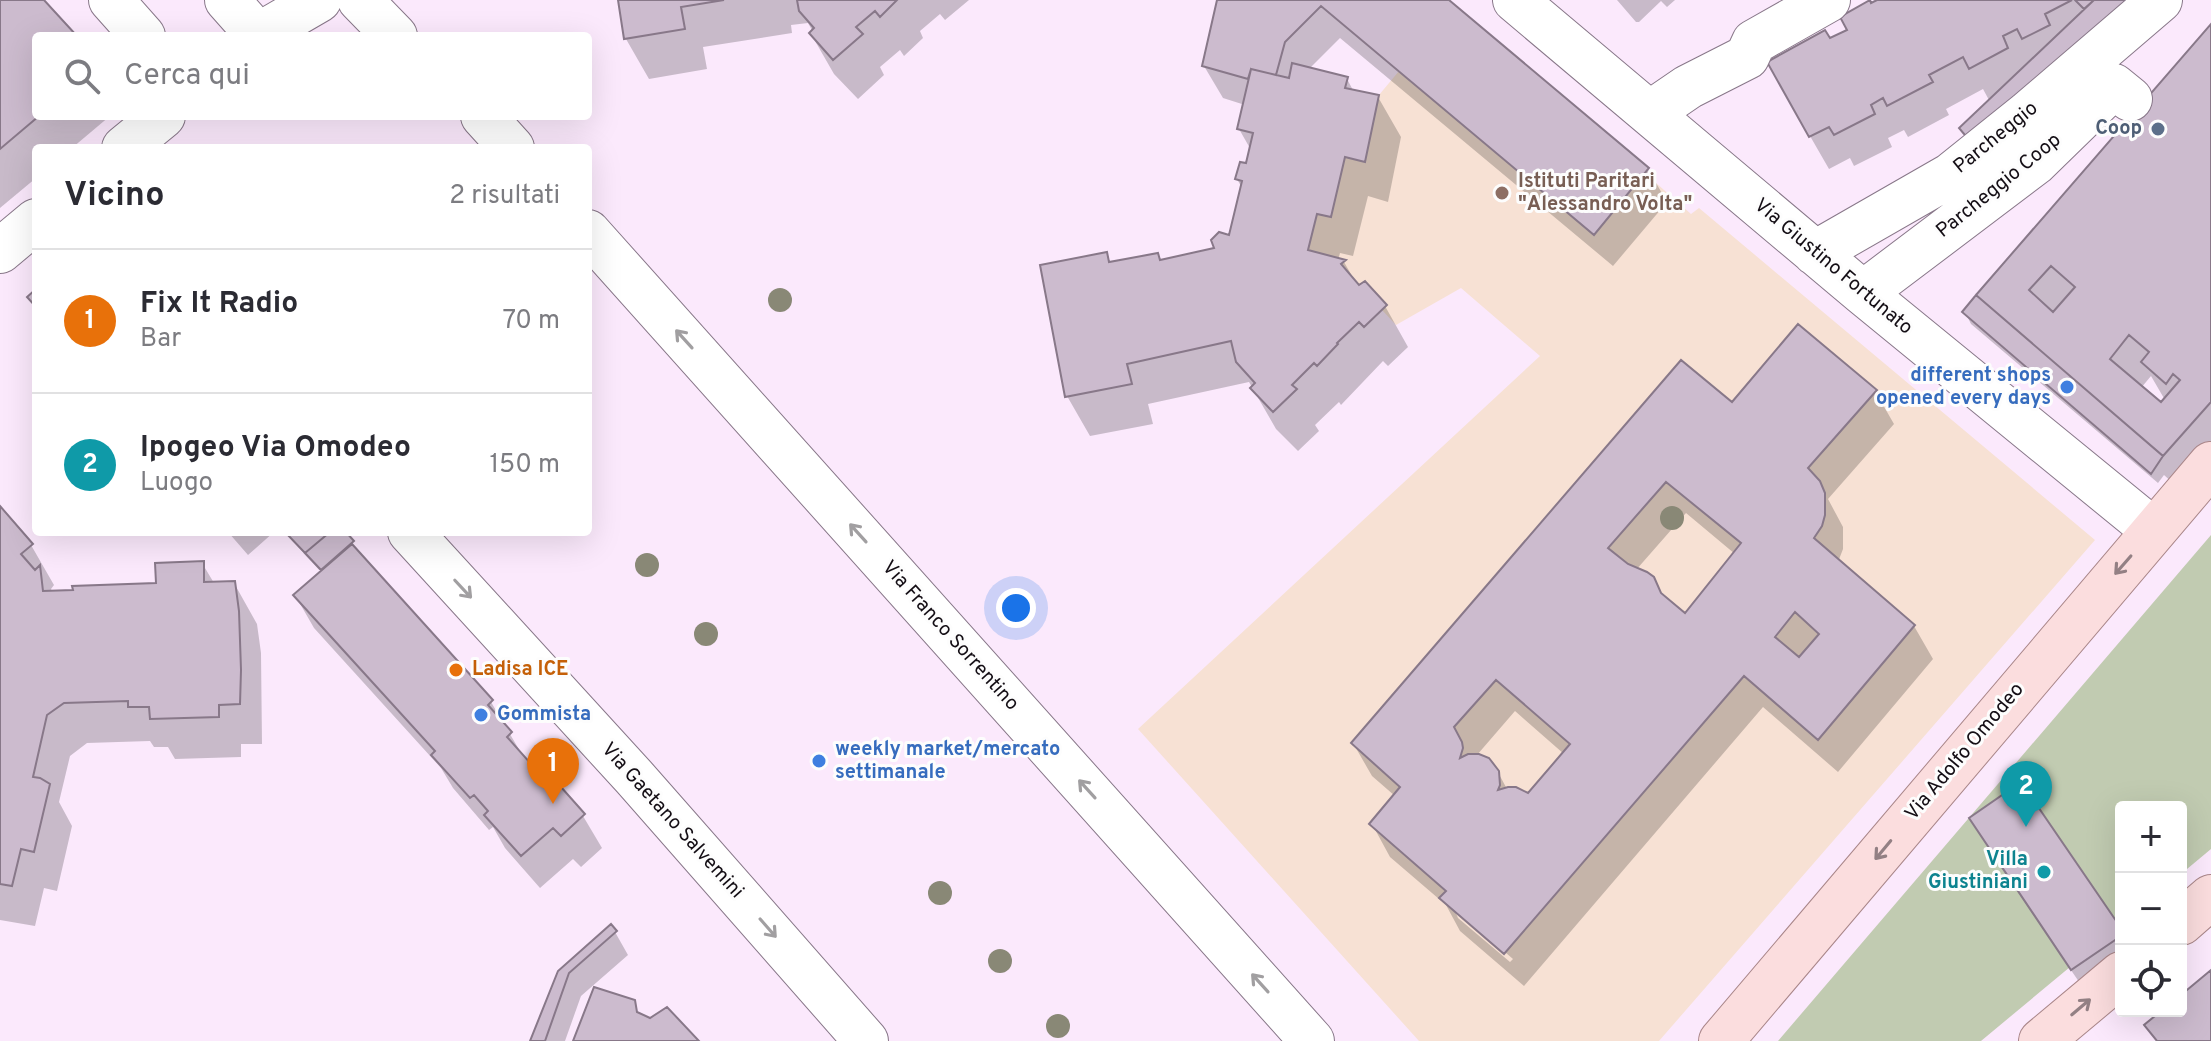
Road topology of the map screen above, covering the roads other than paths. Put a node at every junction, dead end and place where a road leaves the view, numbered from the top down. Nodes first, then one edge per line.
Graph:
1 (111, 0) edge
2 (227, 0) edge
3 (319, 0) edge
4 (360, 0) edge
5 (1515, 0) edge
6 (1828, 0) edge
7 (2160, 0) edge
8 (139, 32) edge
9 (254, 32) edge
10 (264, 32) edge
11 (391, 32) edge
12 (2130, 99) dead end
13 (1650, 113) junction
14 (158, 120) edge
15 (487, 120) edge
16 (129, 144) edge
17 (508, 144) edge
18 (32, 224) edge
19 (592, 236) edge
20 (0, 251) edge
21 (1815, 253) junction
22 (1863, 293) junction
23 (2211, 464) edge
24 (2153, 530) junction
25 (414, 536) edge
26 (2211, 897) edge
27 (2187, 918) edge
28 (2115, 979) edge
29 (866, 1041) edge
30 (1312, 1041) edge
31 (1721, 1041) edge
32 (2041, 1041) edge

1 - 8 street
2 - 9 street
3 - 10 street
4 - 11 street
5 - 13 street, Via Giustino Fortunato
6 - 13 street
7 - 21 street, Parcheggio
12 - 22 street, Parcheggio Coop
13 - 21 street, Via Giustino Fortunato
14 - 16 street
15 - 17 street
18 - 20 street
30 -> 19 street, Via Franco Sorrentino
21 - 22 street, Via Giustino Fortunato
22 - 24 street, Via Giustino Fortunato
23 - 24 main road, Via Adolfo Omodeo
24 -> 31 main road, Via Adolfo Omodeo
25 -> 29 street, Via Gaetano Salvemini
26 - 27 main road
32 -> 28 main road

